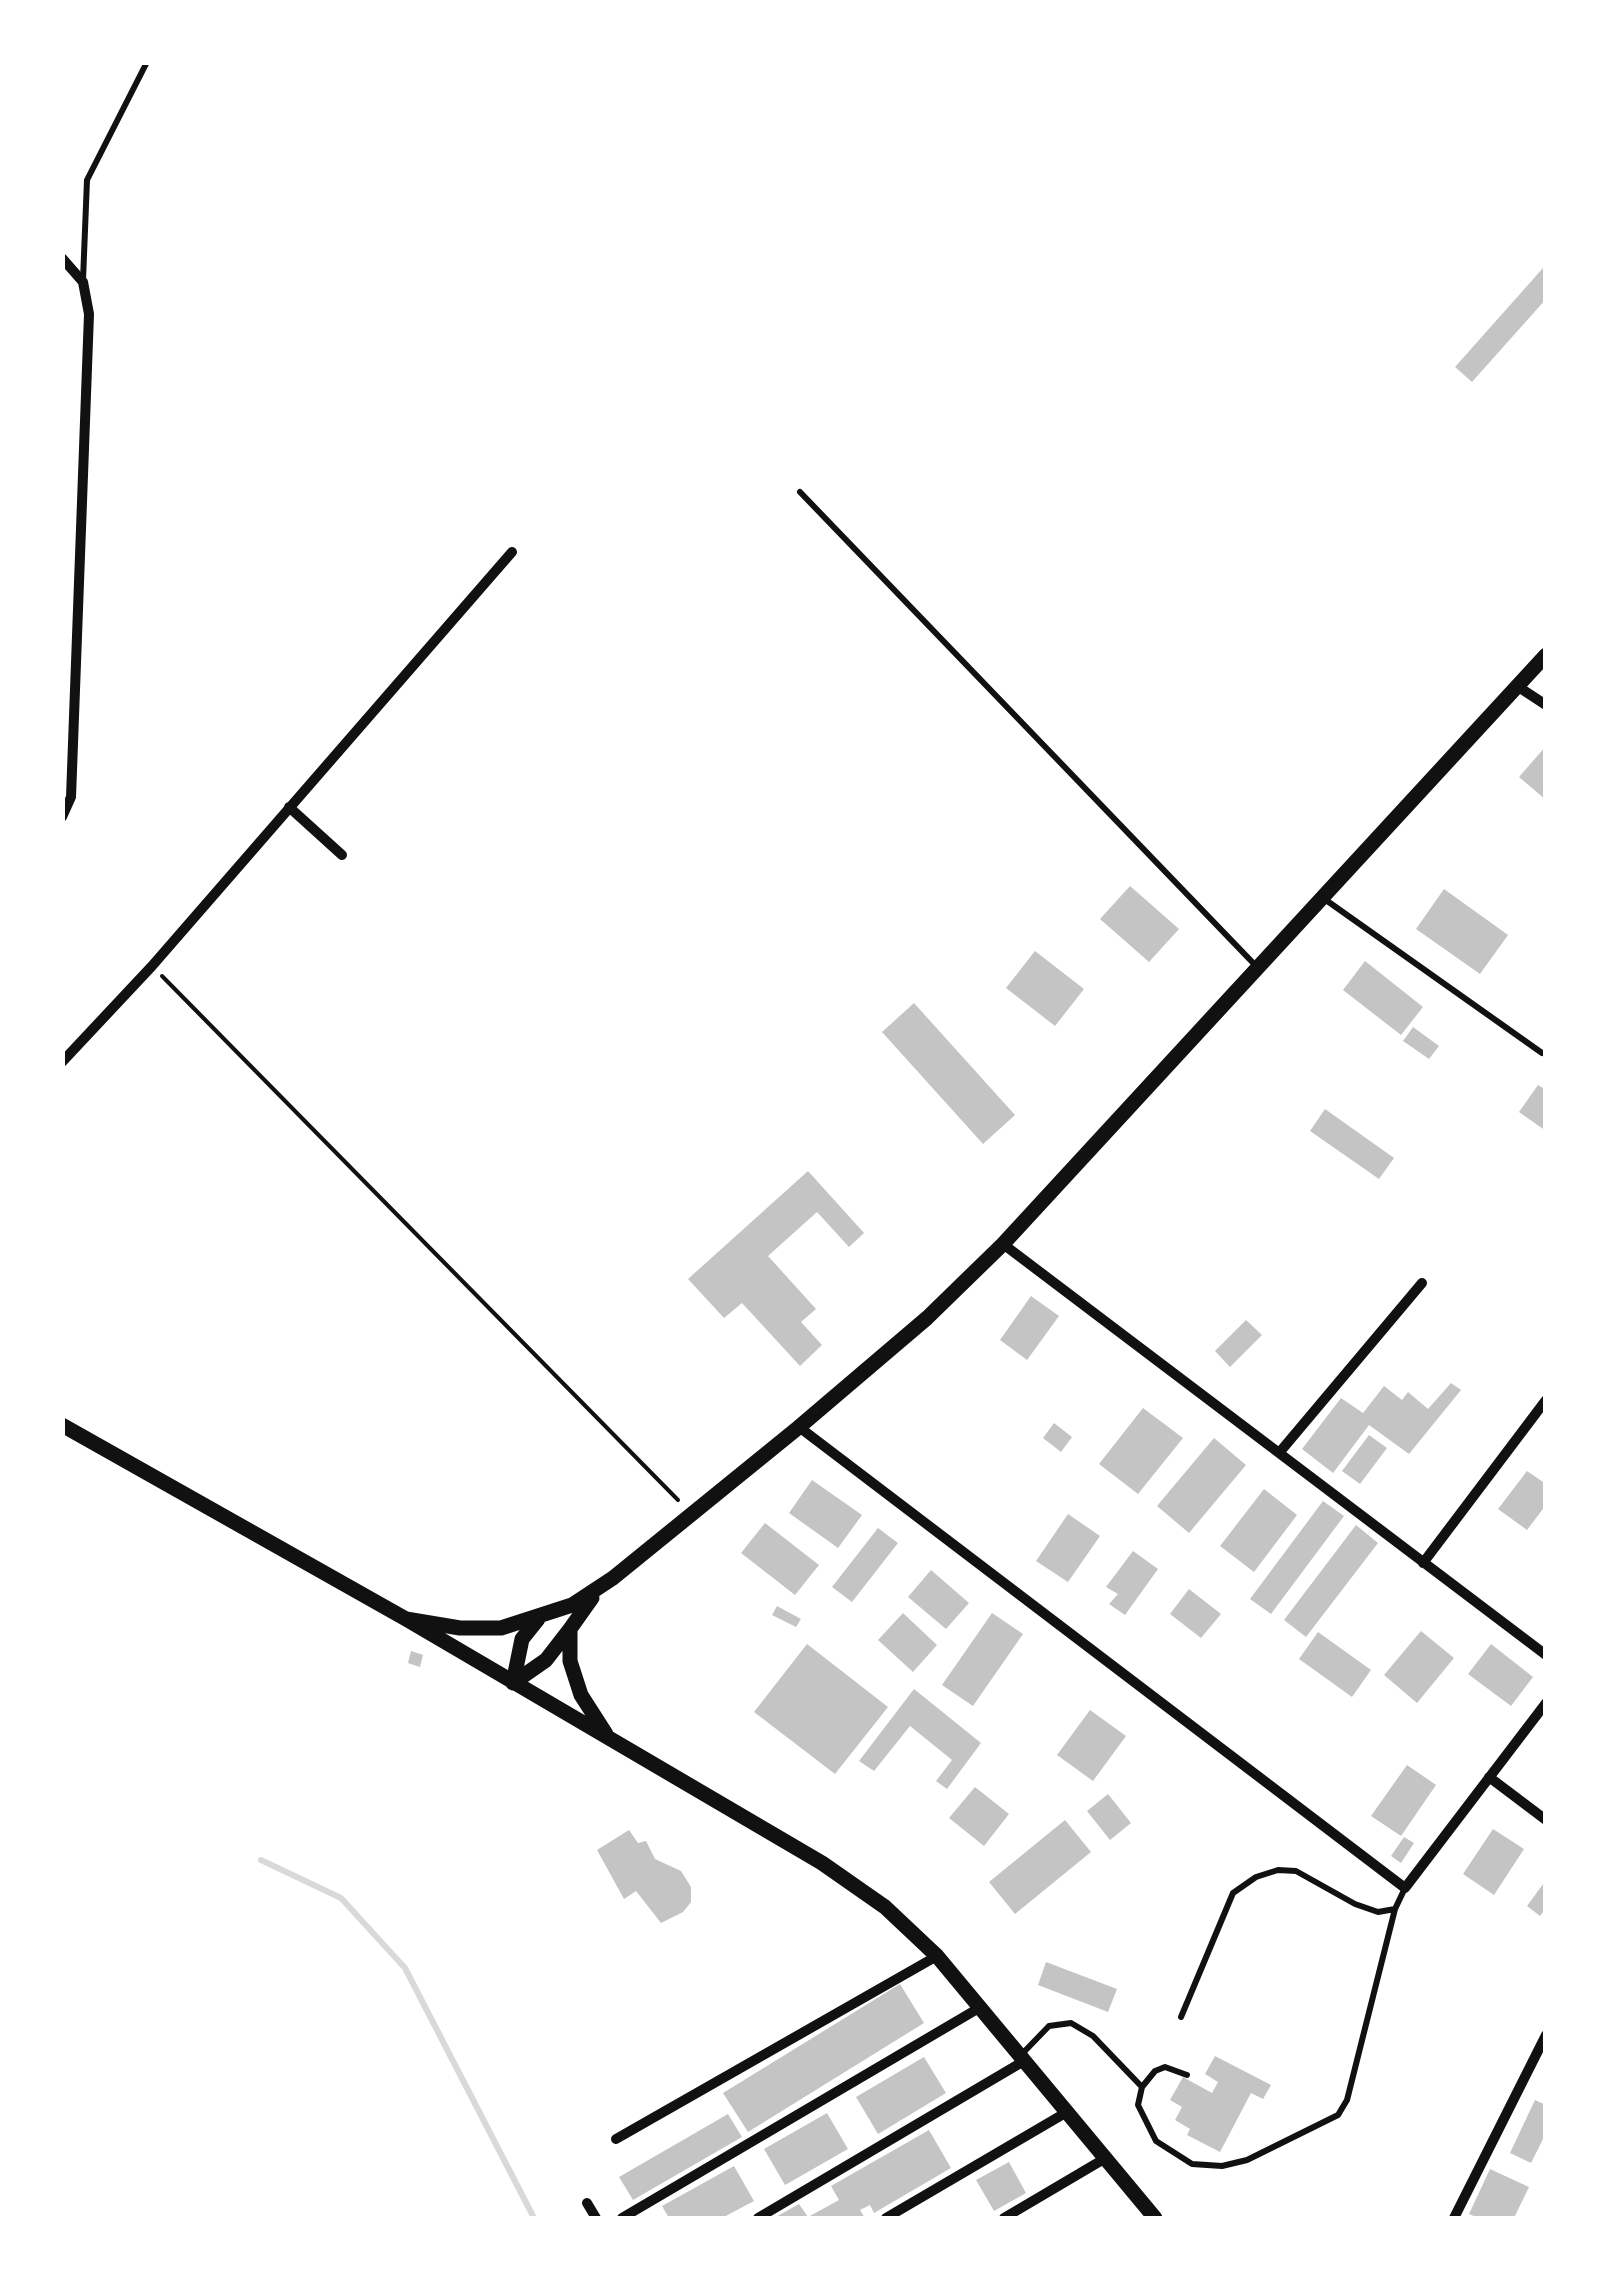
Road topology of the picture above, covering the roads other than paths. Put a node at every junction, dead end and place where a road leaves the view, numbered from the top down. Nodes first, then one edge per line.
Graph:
1 (147, 62) edge
2 (62, 258) edge
3 (82, 282) junction
4 (800, 492) dead end
5 (512, 552) dead end
6 (1546, 655) edge
7 (1517, 686) junction
8 (1546, 705) edge
9 (289, 807) junction
10 (62, 817) edge
11 (342, 855) dead end
12 (1322, 898) junction
13 (1258, 968) junction
14 (1542, 1053) dead end
15 (62, 1062) edge
16 (1003, 1244) junction
17 (1422, 1284) dead end
18 (1546, 1400) edge
19 (62, 1425) edge
20 (798, 1427) junction
21 (1279, 1453) junction
22 (1424, 1563) junction
23 (613, 1578) junction
24 (406, 1619) junction
25 (538, 1619) junction
26 (570, 1628) junction
27 (1546, 1655) edge
28 (512, 1683) junction
29 (1546, 1703) edge
30 (607, 1737) junction
31 (1489, 1777) junction
32 (1546, 1820) edge
33 (1405, 1888) junction
34 (1394, 1909) junction
35 (937, 1956) junction
36 (979, 2008) junction
37 (1181, 2016) dead end
38 (1546, 2036) edge
39 (1022, 2058) junction
40 (1187, 2075) dead end
41 (1142, 2087) junction
42 (1067, 2112) junction
43 (616, 2139) dead end
44 (1104, 2159) junction
45 (587, 2202) dead end
46 (596, 2218) edge
47 (622, 2218) edge
48 (758, 2218) edge
49 (886, 2218) edge
50 (1004, 2218) edge
51 (1154, 2218) edge
52 (1454, 2218) edge

1 - 3 lane
2 - 3 street
3 - 10 street
4 - 13 lane
5 - 9 street
6 - 7 street
7 - 8 street
7 - 12 street
9 - 11 street
9 - 15 street
12 - 13 street
12 - 14 lane
13 - 16 street
16 - 20 street
16 - 21 street
17 - 21 street
18 - 22 street
19 - 24 street
20 - 23 street
20 - 33 street
21 - 22 street
22 - 27 street
23 - 25 street
23 - 26 street
24 - 25 street
24 - 28 street
25 - 28 street
26 - 28 street
26 - 30 street
28 - 30 street
29 - 31 street
30 - 35 street
31 - 32 street
31 - 33 street
33 - 34 lane
34 - 37 lane
34 - 41 lane
35 - 36 street
35 - 43 street
36 - 39 street
36 - 47 street
38 - 52 street
39 - 41 lane
39 - 42 street
39 - 48 street
40 - 41 lane
42 - 44 street
42 - 49 street
44 - 50 street
44 - 51 street
45 - 46 street

